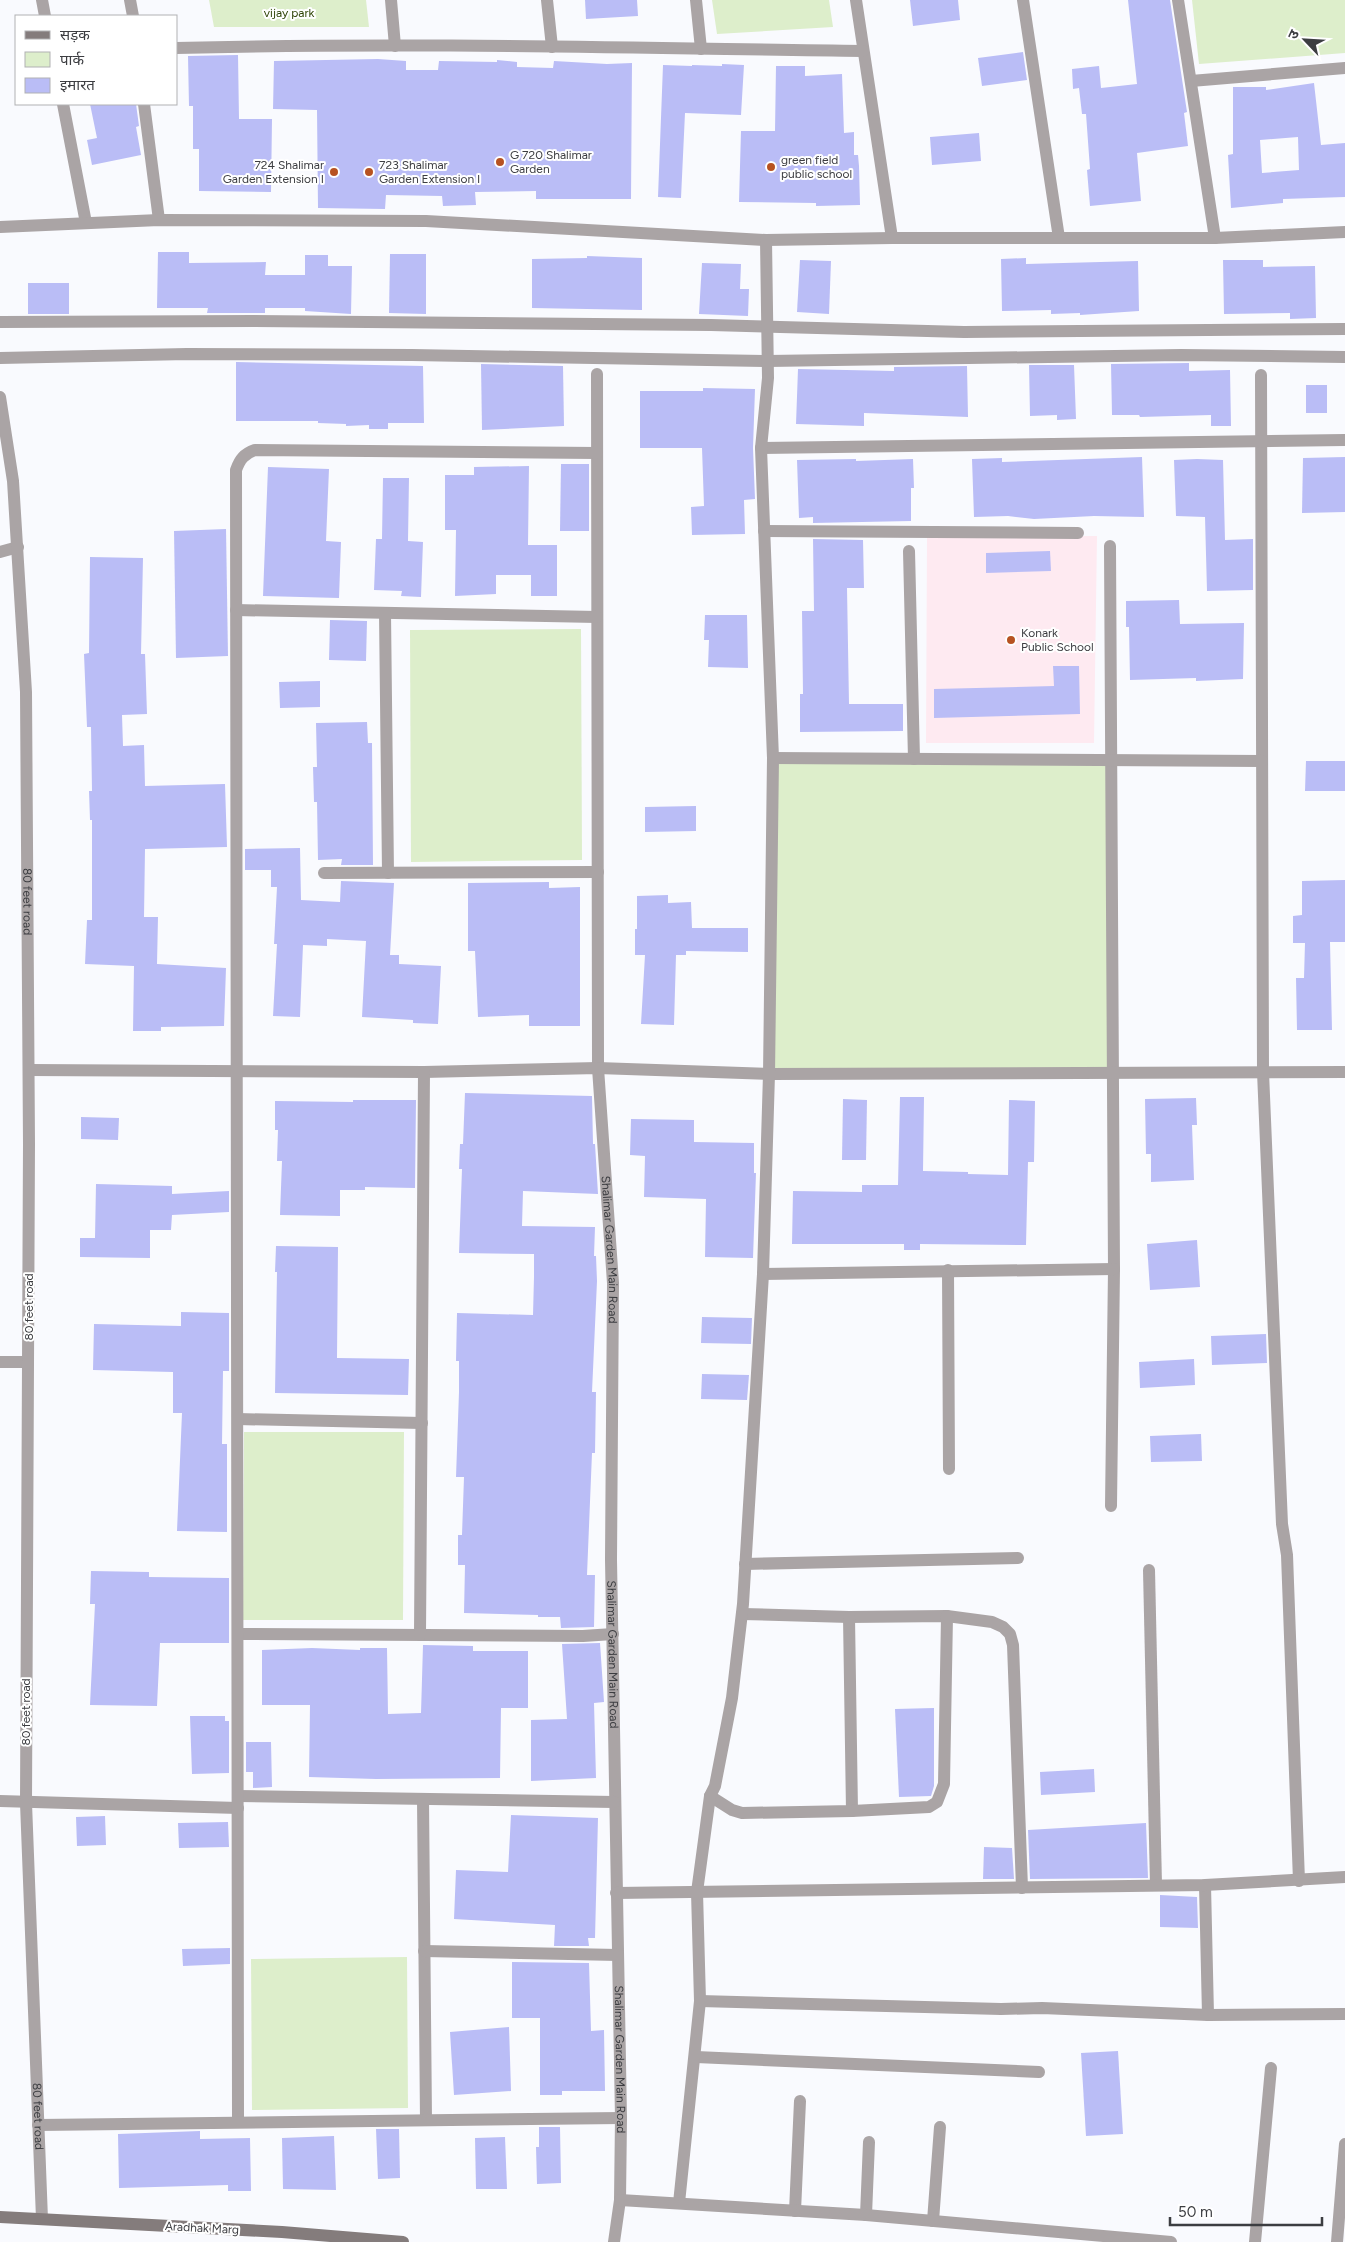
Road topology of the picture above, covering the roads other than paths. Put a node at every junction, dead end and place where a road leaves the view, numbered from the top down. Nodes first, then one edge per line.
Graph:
1 (42, 0) edge
2 (130, 0) edge
3 (391, 0) edge
4 (547, 0) edge
5 (696, 0) edge
6 (856, 0) edge
7 (1023, 0) edge
8 (1178, 0) edge
9 (45, 15) edge
10 (133, 15) edge
11 (395, 46) junction
12 (552, 47) junction
13 (178, 48) edge
14 (702, 49) junction
15 (863, 51) junction
16 (1345, 68) edge
17 (1191, 81) junction
18 (63, 105) edge
19 (144, 105) edge
20 (159, 220) junction
21 (86, 223) junction
22 (0, 227) edge
23 (1345, 232) edge
24 (892, 238) junction
25 (1059, 238) junction
26 (1215, 238) junction
27 (766, 240) junction
28 (0, 322) edge
29 (768, 329) junction
30 (1345, 329) edge
31 (1345, 357) edge
32 (0, 358) edge
33 (768, 358) junction
34 (597, 374) dead end
35 (1261, 375) dead end
36 (0, 396) edge
37 (1345, 440) edge
38 (1262, 441) junction
39 (761, 448) junction
40 (597, 453) junction
41 (764, 531) junction
42 (1078, 533) dead end
43 (1110, 546) dead end
44 (18, 547) junction
45 (0, 552) edge
46 (909, 552) dead end
47 (236, 610) junction
48 (385, 613) junction
49 (597, 617) junction
50 (773, 758) junction
51 (914, 759) junction
52 (1111, 760) junction
53 (1262, 760) junction
54 (598, 872) junction
55 (324, 873) dead end
56 (388, 873) junction
57 (598, 1068) junction
58 (29, 1070) junction
59 (238, 1072) junction
60 (424, 1072) junction
61 (1263, 1072) junction
62 (1345, 1072) edge
63 (1113, 1073) junction
64 (769, 1074) junction
65 (948, 1270) junction
66 (1114, 1270) junction
67 (762, 1274) junction
68 (0, 1362) edge
69 (28, 1362) junction
70 (238, 1420) junction
71 (422, 1423) junction
72 (949, 1468) dead end
73 (1112, 1506) dead end
74 (1018, 1558) dead end
75 (745, 1564) junction
76 (1149, 1570) dead end
77 (742, 1614) junction
78 (947, 1616) junction
79 (848, 1617) junction
80 (238, 1634) junction
81 (613, 1634) junction
82 (420, 1635) junction
83 (710, 1796) junction
84 (423, 1799) junction
85 (0, 1802) edge
86 (26, 1802) junction
87 (238, 1802) junction
88 (614, 1802) junction
89 (852, 1811) junction
90 (1345, 1877) edge
91 (1299, 1881) junction
92 (1156, 1885) junction
93 (1205, 1885) junction
94 (1022, 1888) junction
95 (697, 1892) junction
96 (616, 1893) junction
97 (424, 1951) junction
98 (618, 1955) junction
99 (700, 2001) junction
100 (1345, 2014) edge
101 (1208, 2015) junction
102 (696, 2057) junction
103 (1271, 2068) dead end
104 (1039, 2072) dead end
105 (800, 2101) dead end
106 (620, 2118) junction
107 (426, 2120) junction
108 (238, 2122) junction
109 (38, 2125) junction
110 (940, 2127) dead end
111 (869, 2142) dead end
112 (1345, 2144) edge
113 (620, 2200) junction
114 (679, 2203) junction
115 (795, 2210) junction
116 (866, 2215) junction
117 (0, 2217) edge
118 (42, 2219) junction
119 (933, 2221) junction
120 (403, 2242) edge
121 (614, 2242) edge
122 (1171, 2242) edge
123 (1255, 2242) edge
124 (1337, 2242) edge

1 - 9 street
2 - 10 street
3 - 11 street
4 - 12 street
5 - 14 street
6 - 15 street
7 - 25 street
8 - 17 street
11 - 12 street
11 - 13 street
12 - 14 street
14 - 15 street
15 - 24 street
16 - 17 street
17 - 26 street
18 - 21 street
19 - 20 street
20 - 21 street
20 - 27 street
21 - 22 street
23 - 26 street
24 - 25 street
24 - 27 street
25 - 26 street
27 - 29 street
28 - 29 street
29 - 30 street
29 - 33 street
31 - 33 street
32 - 33 street
33 - 39 street
34 - 40 street, Shalimar Garden Main Road
35 - 38 street
36 - 44 street, 80 feet road
37 - 38 street
38 - 39 street
38 - 53 street
39 - 41 street
40 - 47 street
40 - 49 street, Shalimar Garden Main Road
41 - 42 street
41 - 50 street
43 - 52 street
44 - 45 street
44 - 58 street, 80 feet road
46 - 51 street
47 - 48 street
47 - 59 street
48 - 49 street
48 - 56 street
49 - 54 street, Shalimar Garden Main Road
50 - 51 street
50 - 64 street
51 - 52 street
52 - 53 street
52 - 63 street
53 - 61 street
54 - 56 street
54 - 57 street, Shalimar Garden Main Road
55 - 56 street
57 - 60 street
57 - 64 street
57 - 81 street, Shalimar Garden Main Road
58 - 59 street
58 - 69 street, 80 feet road
59 - 60 street
59 - 70 street
60 - 71 street
61 - 62 street
61 - 63 street
61 - 91 street
63 - 64 street
63 - 66 street
64 - 67 street
65 - 66 street
65 - 67 street
65 - 72 street
66 - 73 street
67 - 75 street
68 - 69 street
69 - 86 street, 80 feet road
70 - 71 street
70 - 80 street
71 - 82 street
74 - 75 street
75 - 77 street
76 - 92 street
77 - 79 street
77 - 83 street
78 - 79 street
78 - 89 street
78 - 94 street
79 - 89 street
80 - 82 street
80 - 87 street
81 - 82 street
81 - 88 street, Shalimar Garden Main Road
83 - 89 street
83 - 95 street
84 - 87 street
84 - 88 street
84 - 97 street
85 - 86 street
86 - 87 street
86 - 109 street, 80 feet road
87 - 108 street
88 - 96 street, Shalimar Garden Main Road
90 - 91 street
91 - 93 street
92 - 93 street
92 - 94 street
93 - 101 street
94 - 95 street
95 - 96 street
95 - 99 street
96 - 98 street, Shalimar Garden Main Road
97 - 98 street
97 - 107 street
98 - 106 street, Shalimar Garden Main Road
99 - 101 street
99 - 102 street
100 - 101 street
102 - 104 street
102 - 114 street
103 - 123 street
105 - 115 street
106 - 107 street
106 - 113 street, Shalimar Garden Main Road
107 - 108 street
108 - 109 street
109 - 118 street, 80 feet road
110 - 119 street
111 - 116 street
112 - 124 street
113 - 114 street
113 - 121 street, Shalimar Garden Main Road
114 - 115 street
115 - 116 street
116 - 119 street
117 - 118 main road, Aradhak Marg
118 - 120 main road, Aradhak Marg
119 - 122 street

